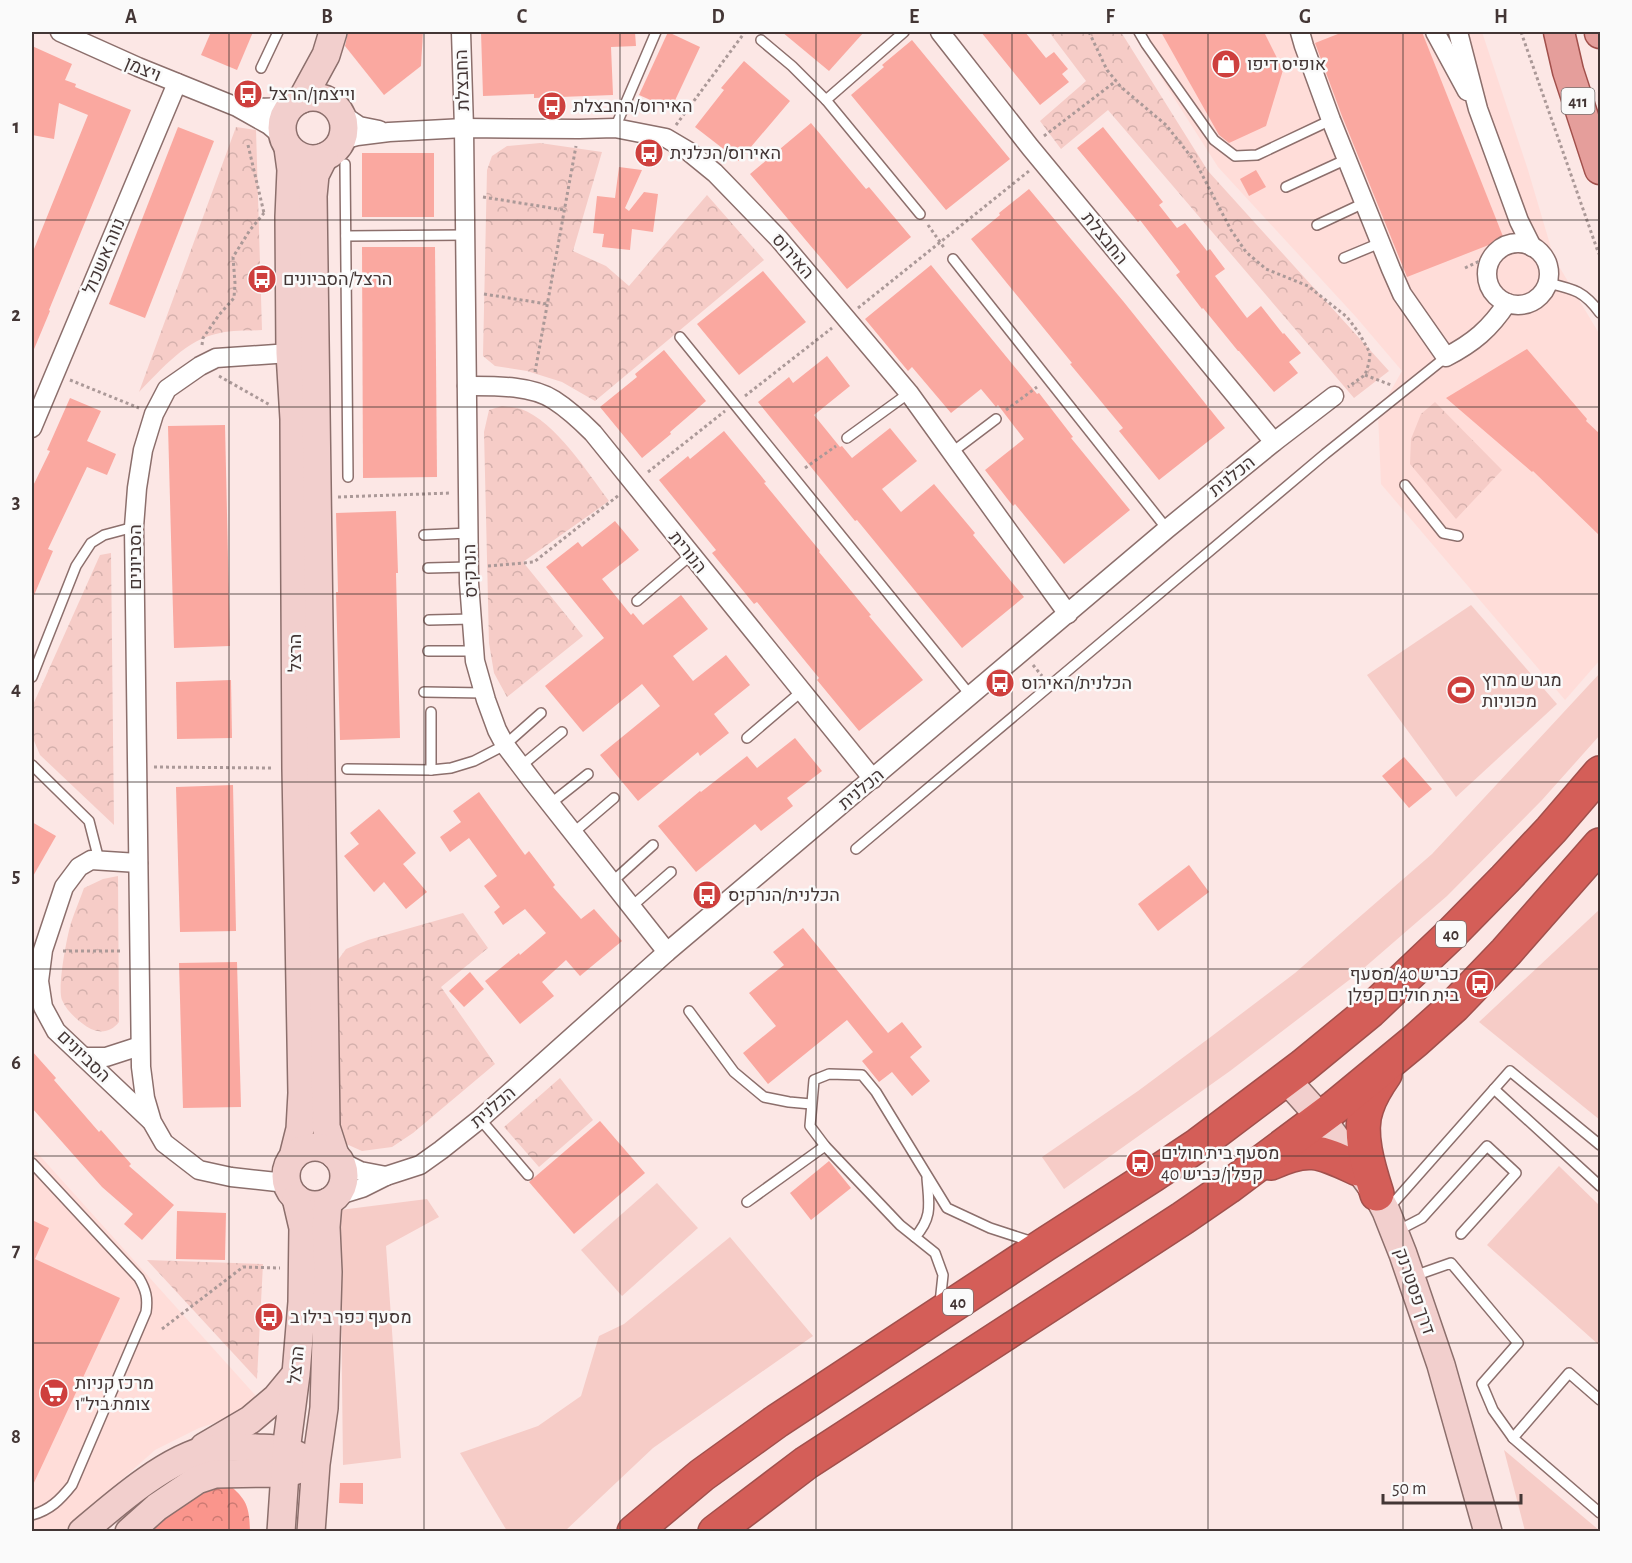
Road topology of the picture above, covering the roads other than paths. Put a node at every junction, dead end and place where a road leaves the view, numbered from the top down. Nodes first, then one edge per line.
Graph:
1 (60, 32) edge
2 (278, 32) edge
3 (334, 32) edge
4 (461, 32) edge
5 (656, 32) edge
6 (904, 32) edge
7 (940, 32) edge
8 (1139, 32) edge
9 (1300, 32) edge
10 (1435, 32) edge
11 (1458, 32) edge
12 (1546, 32) edge
13 (1559, 32) edge
14 (1599, 32) edge
15 (1600, 39) edge
16 (761, 40) dead end
17 (261, 68) dead end
18 (1568, 71) junction
19 (177, 83) junction
20 (826, 99) junction
21 (297, 102) junction
22 (227, 103) junction
23 (337, 109) junction
24 (1478, 109) junction
25 (1331, 120) junction
26 (464, 128) junction
27 (615, 128) junction
28 (389, 132) junction
29 (286, 142) junction
30 (337, 154) junction
31 (1347, 159) junction
32 (1600, 169) edge
33 (1286, 187) dead end
34 (1507, 187) junction
35 (1365, 203) junction
36 (920, 214) road end
37 (1317, 225) dead end
38 (346, 236) junction
39 (465, 236) junction
40 (1380, 243) junction
41 (1532, 247) junction
42 (1498, 251) junction
43 (1344, 258) dead end
44 (953, 259) road end
45 (1548, 283) junction
46 (1507, 303) junction
47 (1600, 313) edge
48 (680, 338) dead end
49 (290, 353) junction
50 (1446, 357) junction
51 (467, 386) junction
52 (909, 393) junction
53 (1334, 396) road end
54 (996, 419) road end
55 (32, 428) edge
56 (847, 438) road end
57 (1274, 442) junction
58 (951, 453) junction
59 (348, 477) dead end
60 (1405, 485) dead end
61 (134, 527) junction
62 (1167, 529) junction
63 (469, 533) junction
64 (424, 535) dead end
65 (1458, 536) dead end
66 (691, 555) junction
67 (469, 567) junction
68 (428, 568) dead end
69 (637, 601) dead end
70 (1068, 614) junction
71 (429, 620) dead end
72 (472, 620) junction
73 (428, 651) dead end
74 (475, 651) junction
75 (32, 677) edge
76 (424, 692) dead end
77 (802, 692) junction
78 (484, 693) junction
79 (971, 696) junction
80 (431, 712) dead end
81 (541, 713) dead end
82 (562, 732) dead end
83 (747, 738) dead end
84 (505, 745) junction
85 (32, 765) edge
86 (521, 766) junction
87 (347, 770) dead end
88 (431, 770) junction
89 (1600, 773) edge
90 (588, 774) dead end
91 (873, 779) junction
92 (614, 798) dead end
93 (550, 804) junction
94 (573, 833) junction
95 (653, 845) dead end
96 (1600, 845) edge
97 (856, 849) dead end
98 (99, 860) junction
99 (138, 863) junction
100 (671, 872) dead end
101 (612, 882) junction
102 (631, 907) junction
103 (667, 952) junction
104 (689, 1011) dead end
105 (140, 1046) junction
106 (84, 1057) junction
107 (1394, 1060) junction
108 (1286, 1079) junction
109 (1494, 1089) junction
110 (811, 1104) junction
111 (1321, 1118) junction
112 (480, 1119) junction
113 (152, 1122) junction
114 (1600, 1144) edge
115 (825, 1146) junction
116 (292, 1157) junction
117 (337, 1157) junction
118 (32, 1163) edge
119 (528, 1175) dead end
120 (1244, 1175) junction
121 (386, 1176) junction
122 (927, 1176) junction
123 (1600, 1186) edge
124 (291, 1191) junction
125 (332, 1199) junction
126 (747, 1202) dead end
127 (1379, 1202) junction
128 (1461, 1234) dead end
129 (915, 1237) junction
130 (1044, 1245) junction
131 (1411, 1277) junction
132 (939, 1315) junction
133 (296, 1374) junction
134 (1600, 1400) edge
135 (1513, 1438) junction
136 (190, 1456) junction
137 (286, 1462) junction
138 (316, 1464) junction
139 (214, 1474) junction
140 (1600, 1513) edge
141 (32, 1515) edge
142 (282, 1519) edge
143 (82, 1532) edge
144 (129, 1532) edge
145 (311, 1532) edge
146 (634, 1532) edge
147 (715, 1532) edge
148 (1488, 1532) edge

1 - 19 street, ויצמן
2 - 17 lane
3 - 21 street
3 - 23 street
4 - 26 street, החבצלת
5 - 27 lane
6 - 20 lane
7 - 57 street, החבצלת
8 - 25 lane
9 - 25 street
10 - 24 street
11 - 24 street
12 - 18 street
13 - 18 main road, 411
14 - 15 street
16 - 20 lane
18 - 32 main road, 411
19 - 22 street, ויצמן
19 - 55 street, נווה אשכול
20 - 36 lane
21 - 22 street, ויצמן
21 - 23 street
21 - 29 street
22 - 29 street, ויצמן
23 - 28 street, האירוס
23 - 30 street
24 - 34 street
25 - 31 street
26 - 27 street, האירוס
26 - 28 street, האירוס
26 - 39 street, הנרקיס
27 - 52 street, האירוס
28 - 30 street, האירוס
29 - 30 street
29 - 49 street, הרצל
30 - 38 lane
30 - 117 street, הרצל
31 - 33 lane
31 - 35 street
34 - 41 street
34 - 42 street
35 - 37 lane
35 - 40 street
38 - 39 lane
38 - 59 lane
39 - 51 street, הנרקיס
40 - 43 lane
40 - 50 street
41 - 42 street
41 - 45 street
42 - 46 street
44 - 62 lane
45 - 46 street
45 - 47 lane
46 - 50 street
48 - 79 lane
49 - 61 street, הסביונים
49 - 116 street, הרצל
50 - 97 lane
51 - 63 street, הנרקיס
51 - 66 street, הנורית
52 - 56 lane
52 - 58 street, האירוס
53 - 57 street, הכלנית
54 - 58 lane
57 - 62 street, הכלנית
58 - 70 street, האירוס
60 - 65 lane
61 - 75 lane
61 - 99 street, הסביונים
62 - 70 street, הכלנית
63 - 64 lane
63 - 67 street, הנרקיס
66 - 69 lane
66 - 77 street, הנורית
67 - 68 lane
67 - 72 street, הנרקיס
70 - 79 street, הכלנית
71 - 72 lane
72 - 74 street, הנרקיס
73 - 74 lane
74 - 78 street, הנרקיס
76 - 78 lane
77 - 83 lane
77 - 91 street, הנורית
78 - 84 street, הנרקיס
79 - 91 street, הכלנית
80 - 88 lane
81 - 84 lane
82 - 86 lane
84 - 86 street, הנרקיס
84 - 88 lane
85 - 98 lane
86 - 93 street, הנרקיס
87 - 88 lane
89 - 108 highway, 40
90 - 93 lane
91 - 103 street, הכלנית
92 - 94 lane
93 - 94 street, הנרקיס
94 - 101 street, הנרקיס
95 - 101 lane
96 - 107 highway
98 - 99 street
98 - 106 street, הסביונים
99 - 105 street, הסביונים
100 - 102 lane
101 - 102 street, הנרקיס
102 - 103 street, הנרקיס
103 - 112 street, הכלנית
104 - 110 lane
105 - 106 street
105 - 113 street, הסביונים
106 - 113 street, הסביונים
107 - 111 highway
107 - 127 highway
108 - 111 street, דרך פסטרנק
108 - 130 highway, 40
109 - 114 lane
109 - 123 lane
109 - 127 lane
110 - 115 lane
110 - 122 lane
111 - 120 highway
111 - 127 street, דרך פסטרנק
112 - 119 lane
112 - 121 street, הכלנית
113 - 124 street, הסביונים
115 - 126 lane
115 - 129 lane
116 - 117 street
116 - 124 street
117 - 121 street
117 - 125 street
118 - 141 lane
120 - 127 highway
120 - 147 highway
121 - 125 street, הכלנית
122 - 129 lane
122 - 130 lane
124 - 125 street
124 - 133 street, הרצל
125 - 138 street, הרצל
127 - 128 lane
127 - 131 street, דרך פסטרנק
129 - 132 lane
130 - 132 highway, 40
131 - 135 lane
131 - 148 street, דרך פסטרנק
132 - 146 highway, 40
133 - 136 street
133 - 137 street, הרצל
134 - 135 lane
135 - 140 lane
136 - 137 street
136 - 143 street
137 - 138 street
137 - 139 street
137 - 142 street, הרצל
138 - 145 street, הרצל
139 - 142 street
139 - 144 street

